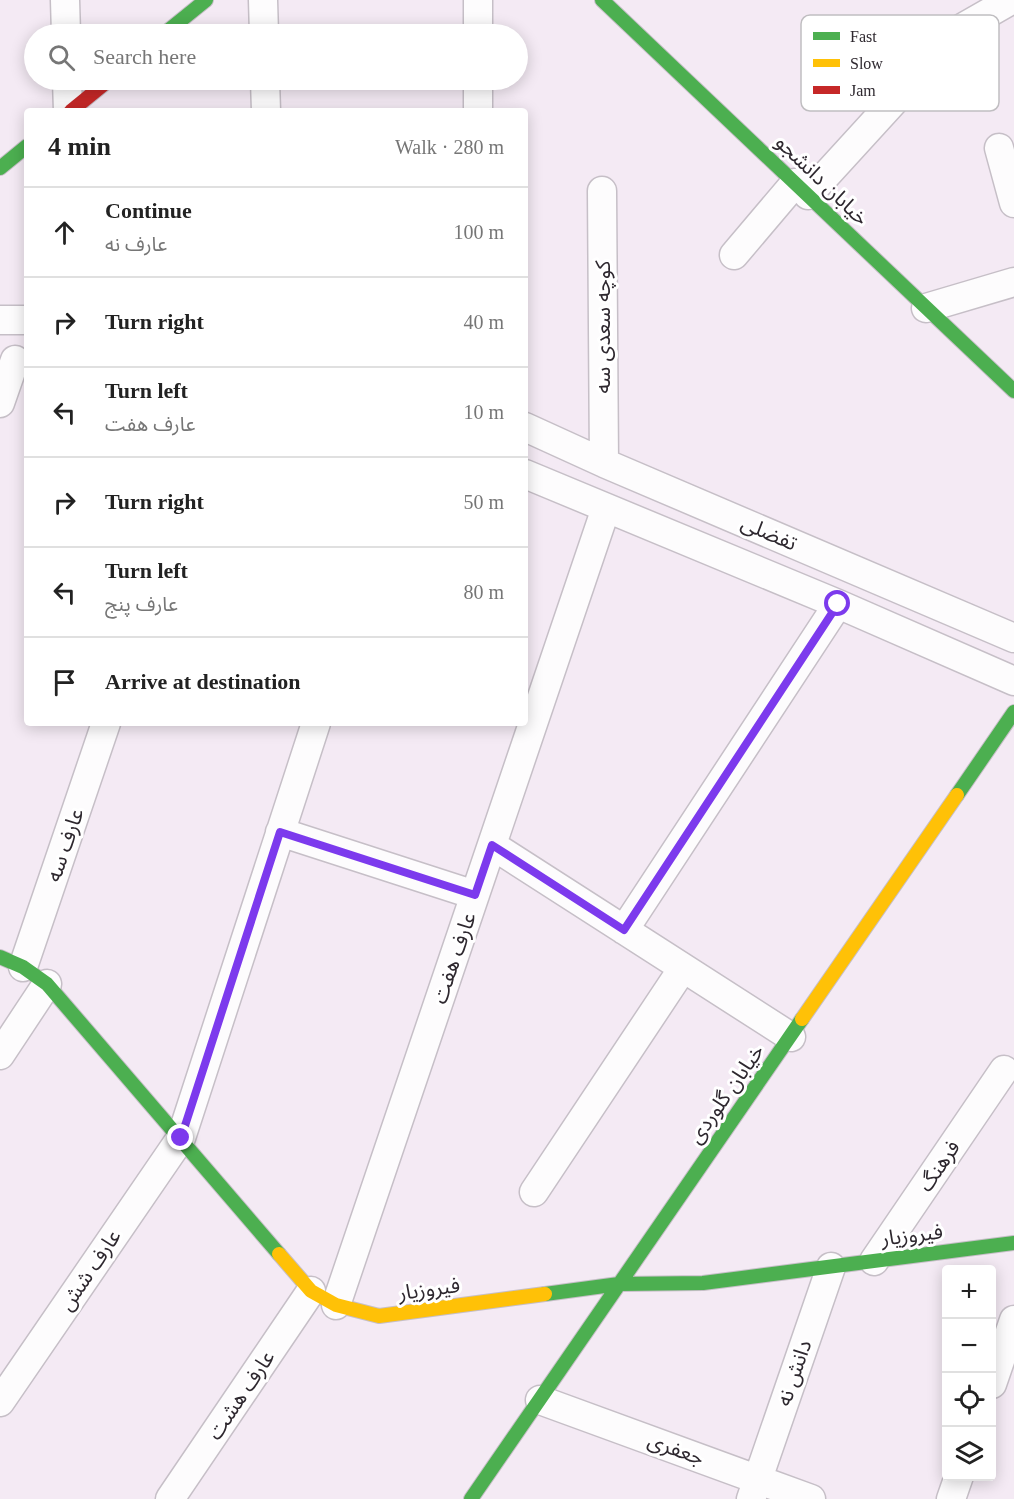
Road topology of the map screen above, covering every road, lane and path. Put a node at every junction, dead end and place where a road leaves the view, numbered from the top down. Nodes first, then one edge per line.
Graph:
1 (65, 0) edge
2 (206, 0) edge
3 (264, 0) edge
4 (478, 0) edge
5 (602, 0) edge
6 (1011, 0) edge
7 (985, 15) edge
8 (66, 24) edge
9 (176, 24) edge
10 (264, 24) edge
11 (478, 24) edge
12 (68, 90) edge
13 (96, 90) edge
14 (266, 90) edge
15 (478, 90) edge
16 (69, 108) edge
17 (73, 108) edge
18 (266, 108) edge
19 (478, 108) edge
20 (881, 111) edge
21 (24, 148) edge
22 (999, 148) dead end
23 (0, 168) edge
24 (801, 189) junction
25 (602, 191) dead end
26 (1014, 203) edge
27 (734, 255) dead end
28 (1014, 282) edge
29 (926, 308) junction
30 (24, 320) edge
31 (0, 321) edge
32 (14, 360) edge
33 (1014, 391) edge
34 (0, 403) edge
35 (528, 428) edge
36 (604, 463) junction
37 (528, 475) edge
38 (606, 508) junction
39 (838, 604) junction
40 (1014, 638) edge
41 (1014, 681) edge
42 (1014, 712) edge
43 (105, 726) edge
44 (315, 726) edge
45 (280, 832) junction
46 (492, 845) junction
47 (475, 895) junction
48 (624, 930) junction
49 (12, 962) edge
50 (683, 968) junction
51 (47, 984) junction
52 (790, 1037) junction
53 (0, 1055) edge
54 (1004, 1070) dead end
55 (181, 1138) junction
56 (534, 1192) dead end
57 (1014, 1243) edge
58 (874, 1261) junction
59 (831, 1267) junction
60 (619, 1284) junction
61 (311, 1291) junction
62 (336, 1305) junction
63 (1014, 1320) edge
64 (996, 1373) edge
65 (540, 1400) junction
66 (0, 1402) edge
67 (957, 1481) edge
68 (754, 1489) edge
69 (170, 1499) edge
70 (471, 1499) edge
71 (812, 1499) edge
72 (951, 1499) edge

1 - 8 street
2 - 9 street
3 - 10 street
4 - 11 street
5 - 24 street, خیابان دانشجو
6 - 7 street
12 - 16 street
13 - 17 street
14 - 18 street
15 - 19 street
20 - 24 street
21 - 23 street
22 - 26 street
24 - 27 street
24 - 29 street, خیابان دانشجو
25 - 36 street, کوچه سعدی سه
28 - 29 street
29 - 33 street, خیابان دانشجو
30 - 31 street
32 - 34 street
35 - 36 street, تفضلی
36 - 40 street, تفضلی
37 - 38 street, تفضلی
38 - 39 street, تفضلی
38 - 46 street, عارف هفت
39 - 41 street, تفضلی
39 - 48 street
42 - 52 street, خیابان گلوردی
43 - 49 street, عارف سه
44 - 45 street, عارف شش
45 - 47 street
45 - 55 street, عارف شش
46 - 47 street, عارف هفت
46 - 48 street
47 - 62 street, عارف هفت
48 - 50 street
49 - 51 street, فیروزیار
50 - 52 street
50 - 56 street
51 - 53 street
51 - 55 street, فیروزیار
52 - 60 street, خیابان گلوردی
54 - 58 street, فرهنگ
55 - 61 street, فیروزیار
55 - 66 street, عارف شش
57 - 58 street, فیروزیار
58 - 59 street, فیروزیار
59 - 60 street, فیروزیار
59 - 68 street, دانش نه
60 - 62 street, فیروزیار
60 - 65 street, خیابان گلوردی
61 - 62 street, فیروزیار
61 - 69 street, عارف هشت
63 - 64 street
65 - 68 street, جعفری
65 - 70 street, خیابان گلوردی
67 - 72 street
68 - 71 street, جعفری

